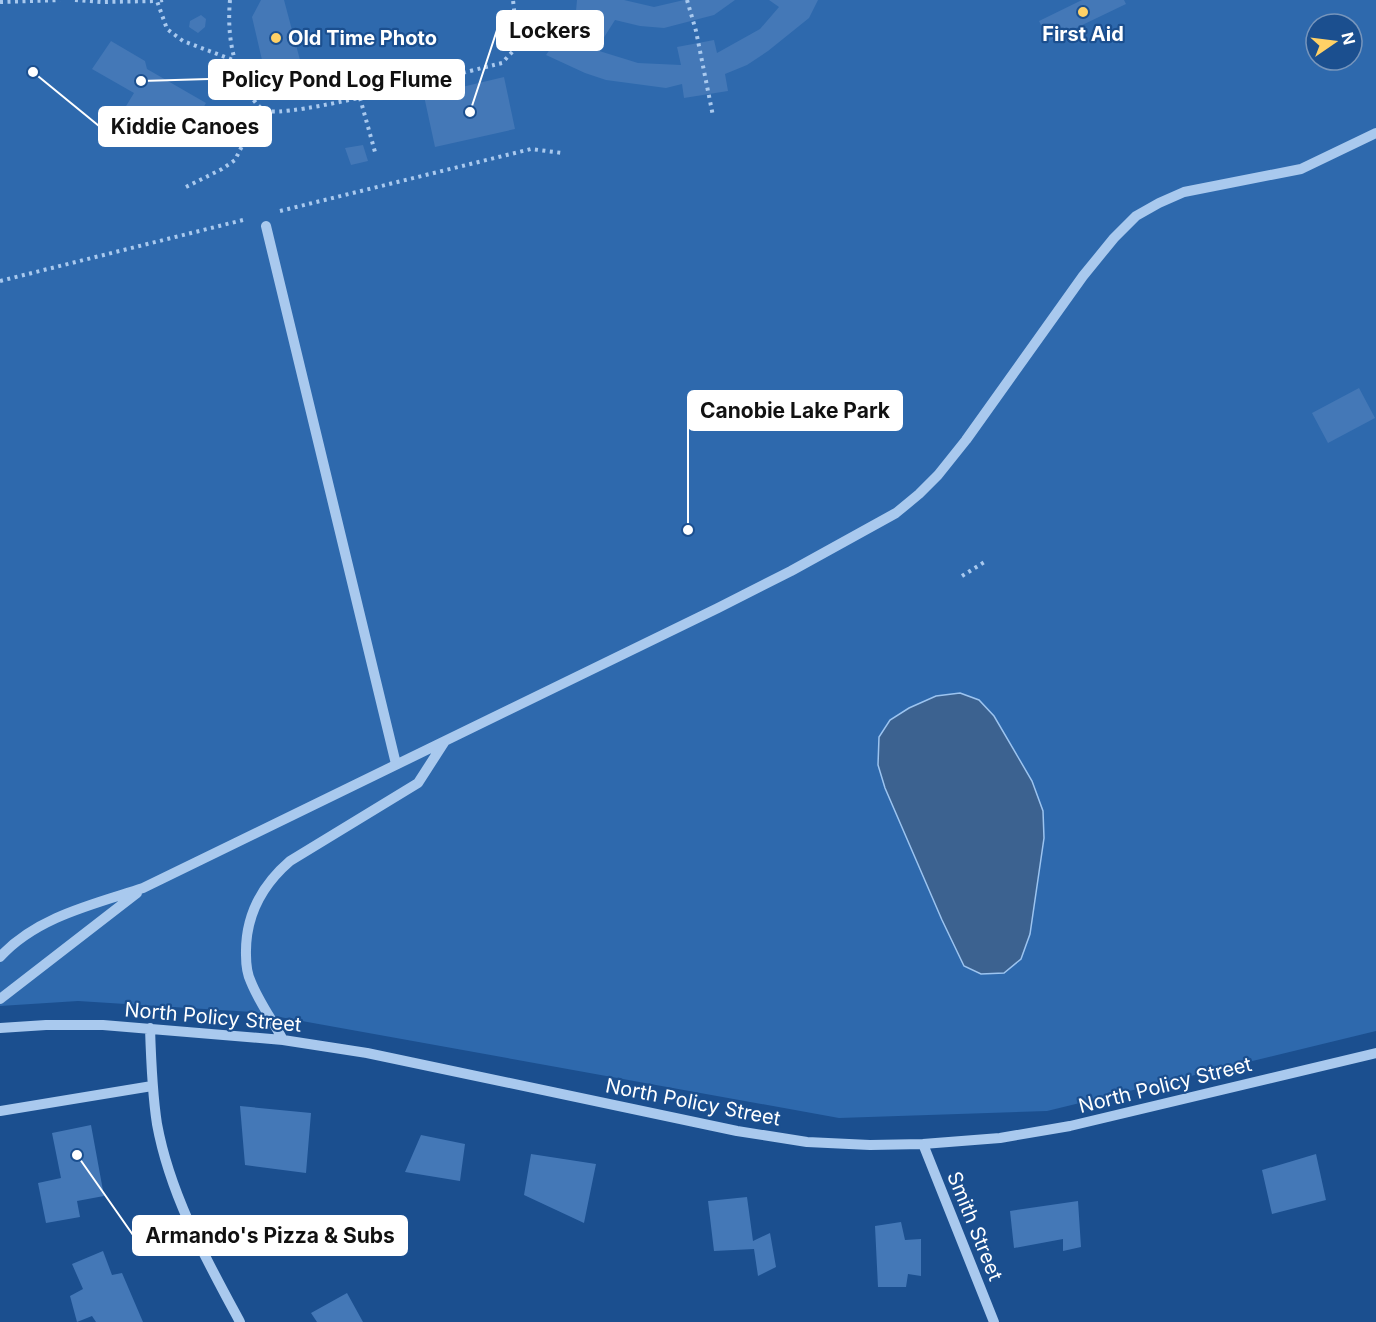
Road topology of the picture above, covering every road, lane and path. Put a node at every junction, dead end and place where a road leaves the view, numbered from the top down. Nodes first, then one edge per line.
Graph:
1 (60, 0) edge
2 (75, 0) edge
3 (163, 0) edge
4 (230, 0) edge
5 (522, 0) edge
6 (687, 0) edge
7 (138, 1) edge
8 (157, 1) edge
9 (0, 2) edge
10 (513, 2) edge
11 (234, 60) junction
12 (360, 98) junction
13 (266, 111) junction
14 (713, 116) dead end
15 (1376, 133) edge
16 (531, 148) dead end
17 (375, 152) dead end
18 (562, 153) dead end
19 (186, 187) dead end
20 (266, 226) dead end
21 (986, 561) dead end
22 (962, 576) dead end
23 (446, 740) junction
24 (396, 764) junction
25 (143, 888) junction
26 (0, 957) edge
27 (0, 999) edge
28 (0, 1028) edge
29 (150, 1028) junction
30 (283, 1040) junction
31 (1376, 1053) edge
32 (152, 1086) junction
33 (0, 1111) edge
34 (923, 1144) junction
35 (240, 1322) edge
36 (994, 1322) edge

1 - 9 path
2 - 7 path
3 - 8 path
4 - 11 path
5 - 10 path
6 - 14 path
7 - 8 path
8 - 11 path
10 - 12 path
11 - 13 path
12 - 13 path
12 - 17 path
13 - 19 path
15 - 23 street
16 - 18 path
20 - 24 street
21 - 22 path
23 - 24 street
23 - 30 street
24 - 25 street
25 - 26 street
25 - 27 street
28 - 29 street, North Policy Street
29 - 30 street, North Policy Street
29 - 32 street
30 - 34 street, North Policy Street
31 - 34 street, North Policy Street
32 - 33 street
32 - 35 street
34 - 36 street, Smith Street

